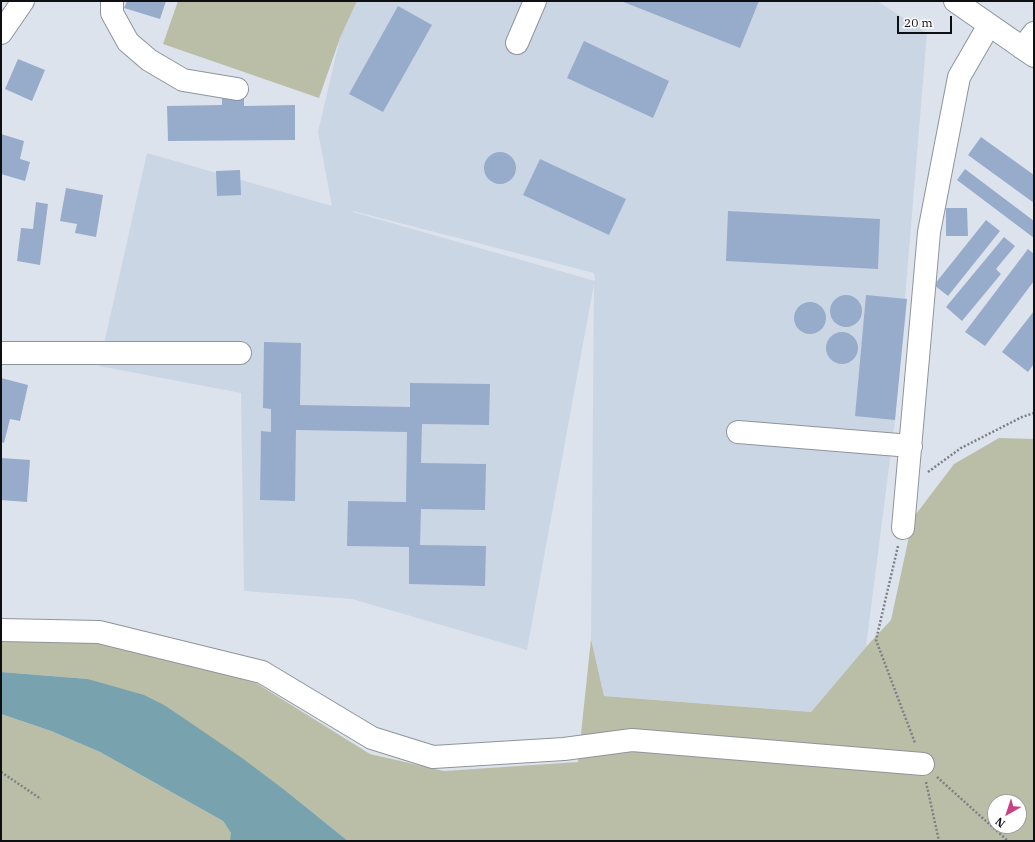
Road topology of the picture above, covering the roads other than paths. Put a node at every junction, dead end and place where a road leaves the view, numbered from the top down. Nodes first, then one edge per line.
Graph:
1 (23, 1) edge
2 (112, 1) edge
3 (535, 1) edge
4 (955, 1) edge
5 (989, 25) junction
6 (1, 33) edge
7 (518, 43) dead end
8 (1030, 46) edge
9 (237, 89) dead end
10 (1, 353) edge
11 (240, 353) dead end
12 (738, 432) dead end
13 (910, 446) junction
14 (903, 528) road end
15 (1, 630) edge
16 (922, 764) road end

1 - 6 street
2 - 9 street
3 - 7 street
4 - 5 street
5 - 8 street
5 - 13 street
10 - 11 street
12 - 13 street
13 - 14 street
15 - 16 street

